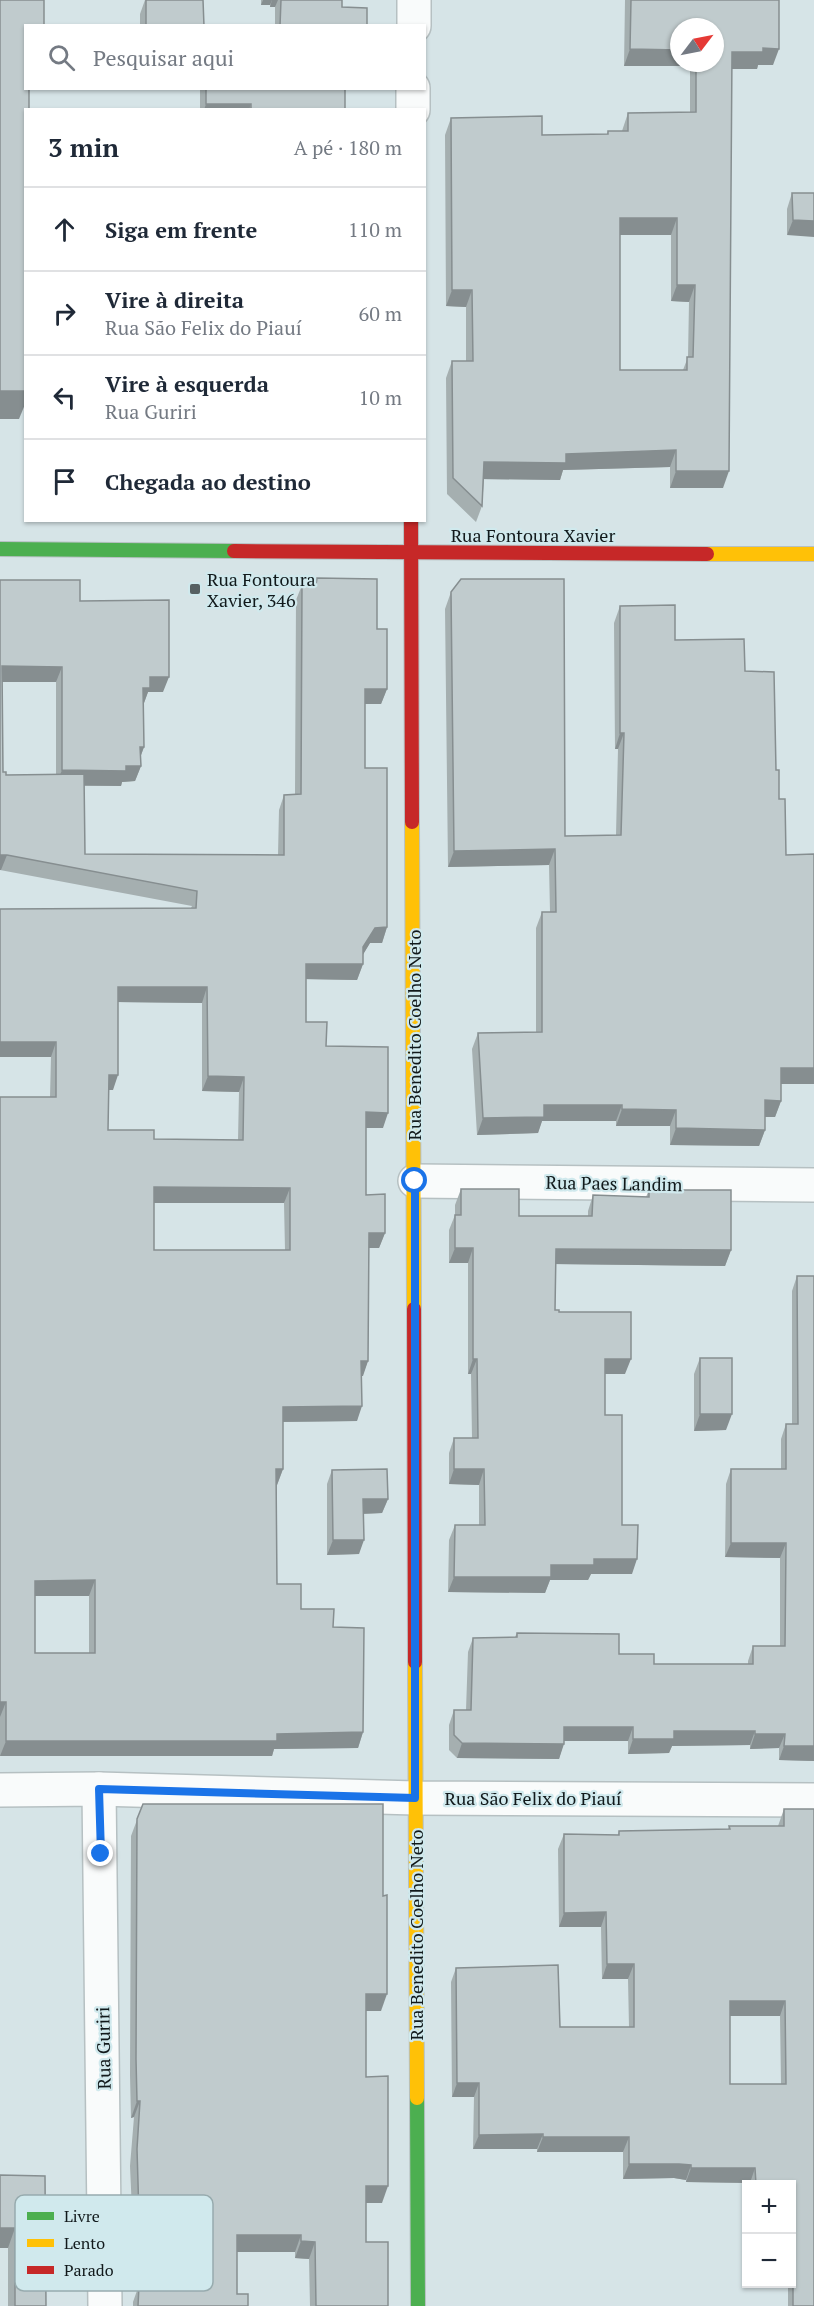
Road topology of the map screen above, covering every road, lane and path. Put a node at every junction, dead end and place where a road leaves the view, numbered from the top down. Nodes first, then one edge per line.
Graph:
1 (414, 0) edge
2 (414, 24) edge
3 (414, 90) edge
4 (413, 108) edge
5 (411, 522) edge
6 (0, 549) edge
7 (411, 553) junction
8 (814, 554) edge
9 (415, 1181) junction
10 (814, 1185) edge
11 (99, 1789) junction
12 (0, 1790) edge
13 (415, 1798) junction
14 (814, 1800) edge
15 (104, 2195) edge
16 (105, 2291) edge
17 (105, 2306) edge
18 (418, 2306) edge

1 - 2 street
3 - 4 street
5 - 7 street, Rua Benedito Coelho Neto
6 - 7 street, Rua Fontoura Xavier
7 - 8 street, Rua Fontoura Xavier
7 - 9 street, Rua Benedito Coelho Neto
9 - 10 street, Rua Paes Landim
9 - 13 street, Rua Benedito Coelho Neto
11 - 12 street, Rua São Felix do Piauí
11 - 13 street, Rua São Felix do Piauí
11 - 15 street, Rua Guriri
13 - 14 street, Rua São Felix do Piauí
13 - 18 street, Rua Benedito Coelho Neto
16 - 17 street, Rua Guriri

